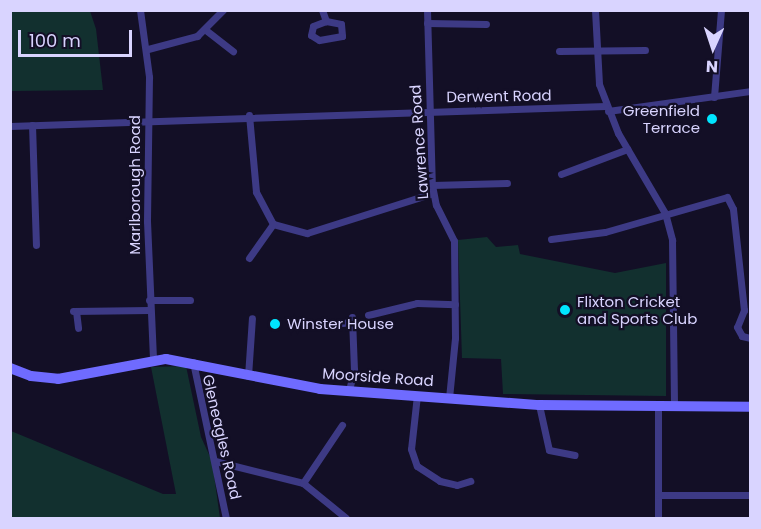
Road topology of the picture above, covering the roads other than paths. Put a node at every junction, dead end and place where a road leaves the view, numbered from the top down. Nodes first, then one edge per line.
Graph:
1 (140, 10) edge
2 (223, 10) edge
3 (322, 10) edge
4 (427, 10) edge
5 (595, 10) edge
6 (721, 10) edge
7 (326, 21) junction
8 (427, 23) junction
9 (486, 24) dead end
10 (207, 31) junction
11 (147, 49) junction
12 (645, 50) dead end
13 (233, 51) dead end
14 (559, 51) dead end
15 (594, 51) junction
16 (750, 91) edge
17 (714, 97) junction
18 (607, 108) junction
19 (428, 111) junction
20 (249, 115) junction
21 (149, 119) junction
22 (32, 125) junction
23 (10, 126) edge
24 (627, 149) junction
25 (561, 174) dead end
26 (507, 183) dead end
27 (432, 185) junction
28 (433, 193) junction
29 (664, 213) junction
30 (273, 224) junction
31 (551, 238) dead end
32 (36, 245) dead end
33 (249, 258) dead end
34 (750, 280) edge
35 (741, 282) junction
36 (148, 300) junction
37 (190, 300) dead end
38 (455, 304) junction
39 (149, 310) junction
40 (747, 312) edge
41 (368, 315) dead end
42 (252, 318) dead end
43 (342, 322) dead end
44 (78, 328) dead end
45 (750, 338) edge
46 (153, 359) junction
47 (193, 362) junction
48 (10, 368) edge
49 (248, 376) junction
50 (349, 390) junction
51 (417, 395) junction
52 (449, 398) junction
53 (539, 405) junction
54 (658, 407) junction
55 (674, 407) junction
56 (750, 407) edge
57 (342, 425) dead end
58 (575, 455) dead end
59 (215, 461) junction
60 (470, 481) dead end
61 (303, 483) junction
62 (659, 495) junction
63 (750, 495) edge
64 (226, 519) edge
65 (346, 519) edge
66 (658, 519) edge

1 - 11 street, Marlborough Road
2 - 10 street
3 - 7 street
4 - 8 street, Lawrence Road
5 - 15 street
6 - 17 street
7 - 7 street
8 - 9 street
8 - 19 street, Lawrence Road
10 - 11 street
10 - 13 street
11 - 21 street, Marlborough Road
12 - 15 street
14 - 15 street
15 - 18 street
16 - 17 street, Derwent Road
17 - 18 street, Derwent Road
18 - 19 street, Derwent Road
18 - 24 street
19 - 20 street, Derwent Road
19 - 27 street, Lawrence Road
20 - 21 street, Derwent Road
20 - 30 street
21 - 22 street, Derwent Road
21 - 36 street, Marlborough Road
22 - 23 street, Derwent Road
22 - 32 street
24 - 25 street
24 - 29 street
26 - 27 street
27 - 28 street, Lawrence Road
28 - 30 street
28 - 38 street, Lawrence Road
29 - 31 street
29 - 35 street
29 - 55 street
30 - 33 street
34 - 35 street
35 - 40 street
36 - 37 street
36 - 39 street, Marlborough Road
38 - 41 street
38 - 52 street, Lawrence Road
39 - 44 street
39 - 46 street, Marlborough Road
40 - 45 street
42 - 49 street
43 - 50 street
46 - 47 street, Moorside Road
46 - 48 street, Moorside Road
47 - 49 street, Moorside Road
47 - 59 street, Gleneagles Road
49 - 50 street, Moorside Road
50 - 51 street, Moorside Road
51 - 52 street, Moorside Road
51 - 60 street
52 - 53 street, Moorside Road
53 - 54 street, Moorside Road
53 - 58 street
54 - 55 street, Moorside Road
54 - 62 street
55 - 56 street, Moorside Road
57 - 61 street
59 - 61 street
59 - 64 street, Gleneagles Road
61 - 65 street
62 - 63 street
62 - 66 street

